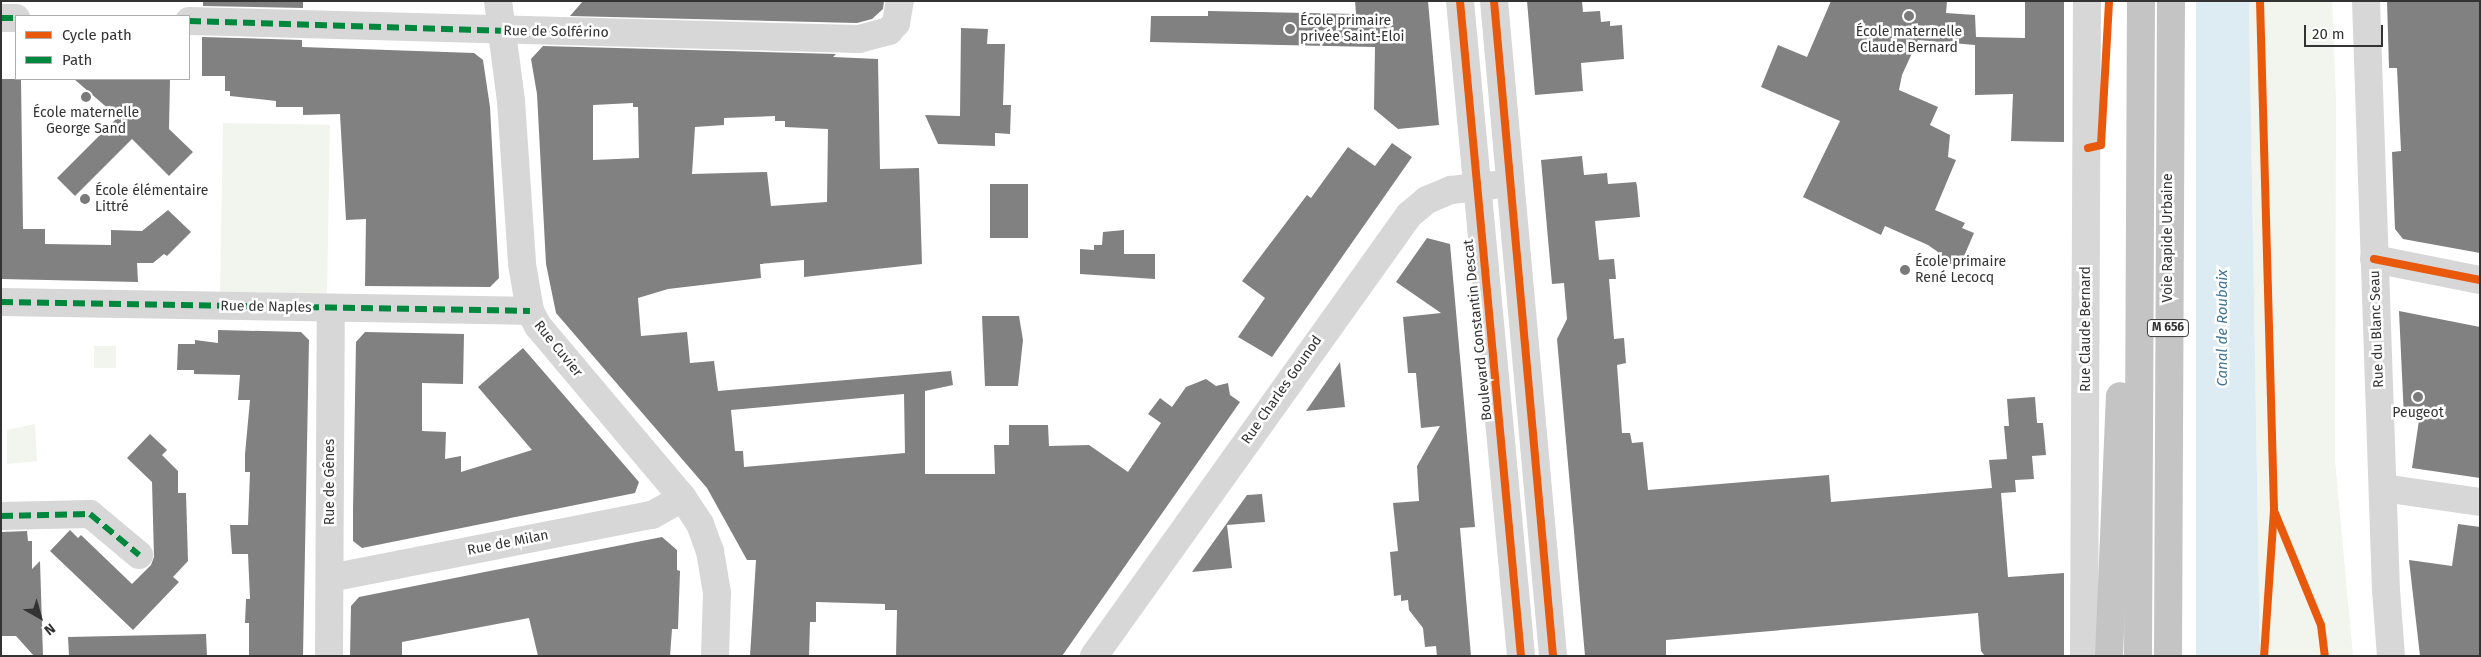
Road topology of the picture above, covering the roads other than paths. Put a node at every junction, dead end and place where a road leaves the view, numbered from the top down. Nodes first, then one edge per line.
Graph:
1 (498, 1) edge
2 (900, 1) edge
3 (1460, 1) edge
4 (1494, 1) edge
5 (2087, 1) edge
6 (2141, 1) edge
7 (2171, 1) edge
8 (2366, 1) edge
9 (1, 18) edge
10 (15, 18) edge
11 (190, 21) edge
12 (500, 31) junction
13 (2140, 82) junction
14 (1510, 183) junction
15 (1476, 188) junction
16 (2374, 259) junction
17 (2480, 280) edge
18 (1, 302) edge
19 (331, 309) junction
20 (530, 311) junction
21 (2383, 488) junction
22 (684, 498) junction
23 (2480, 502) edge
24 (1, 516) edge
25 (139, 555) dead end
26 (330, 578) junction
27 (329, 656) edge
28 (715, 656) edge
29 (1094, 656) edge
30 (1521, 656) edge
31 (1553, 656) edge
32 (2084, 656) edge
33 (2109, 656) edge
34 (2138, 656) edge
35 (2168, 656) edge
36 (2391, 656) edge

1 - 12 street, Rue Cuvier
2 - 12 street, Rue de Solférino
3 - 15 street, Boulevard Constantin Descat
4 - 14 street
5 - 32 street, Rue Claude Bernard
6 - 13 highway, M 656
7 - 35 highway, Voie Rapide Urbaine / M 656
8 - 16 street, Rue du Blanc Seau
9 - 10 street
11 - 12 street, Rue de Solférino
12 - 20 street, Rue Cuvier
13 - 33 highway
13 - 34 highway, M 656
14 - 15 street, Rue Charles Gounod
14 - 31 street
15 - 29 street, Rue Charles Gounod
15 - 30 street, Boulevard Constantin Descat
16 - 17 street
16 - 21 street, Rue du Blanc Seau
18 - 19 street, Rue de Naples
19 - 20 street, Rue de Naples
19 - 26 street, Rue de Gênes
20 - 22 street, Rue Cuvier
21 - 23 street
21 - 36 street, Rue du Blanc Seau
22 - 26 street, Rue de Milan
22 - 28 street, Rue Cuvier
24 - 25 street
26 - 27 street, Rue de Gênes

